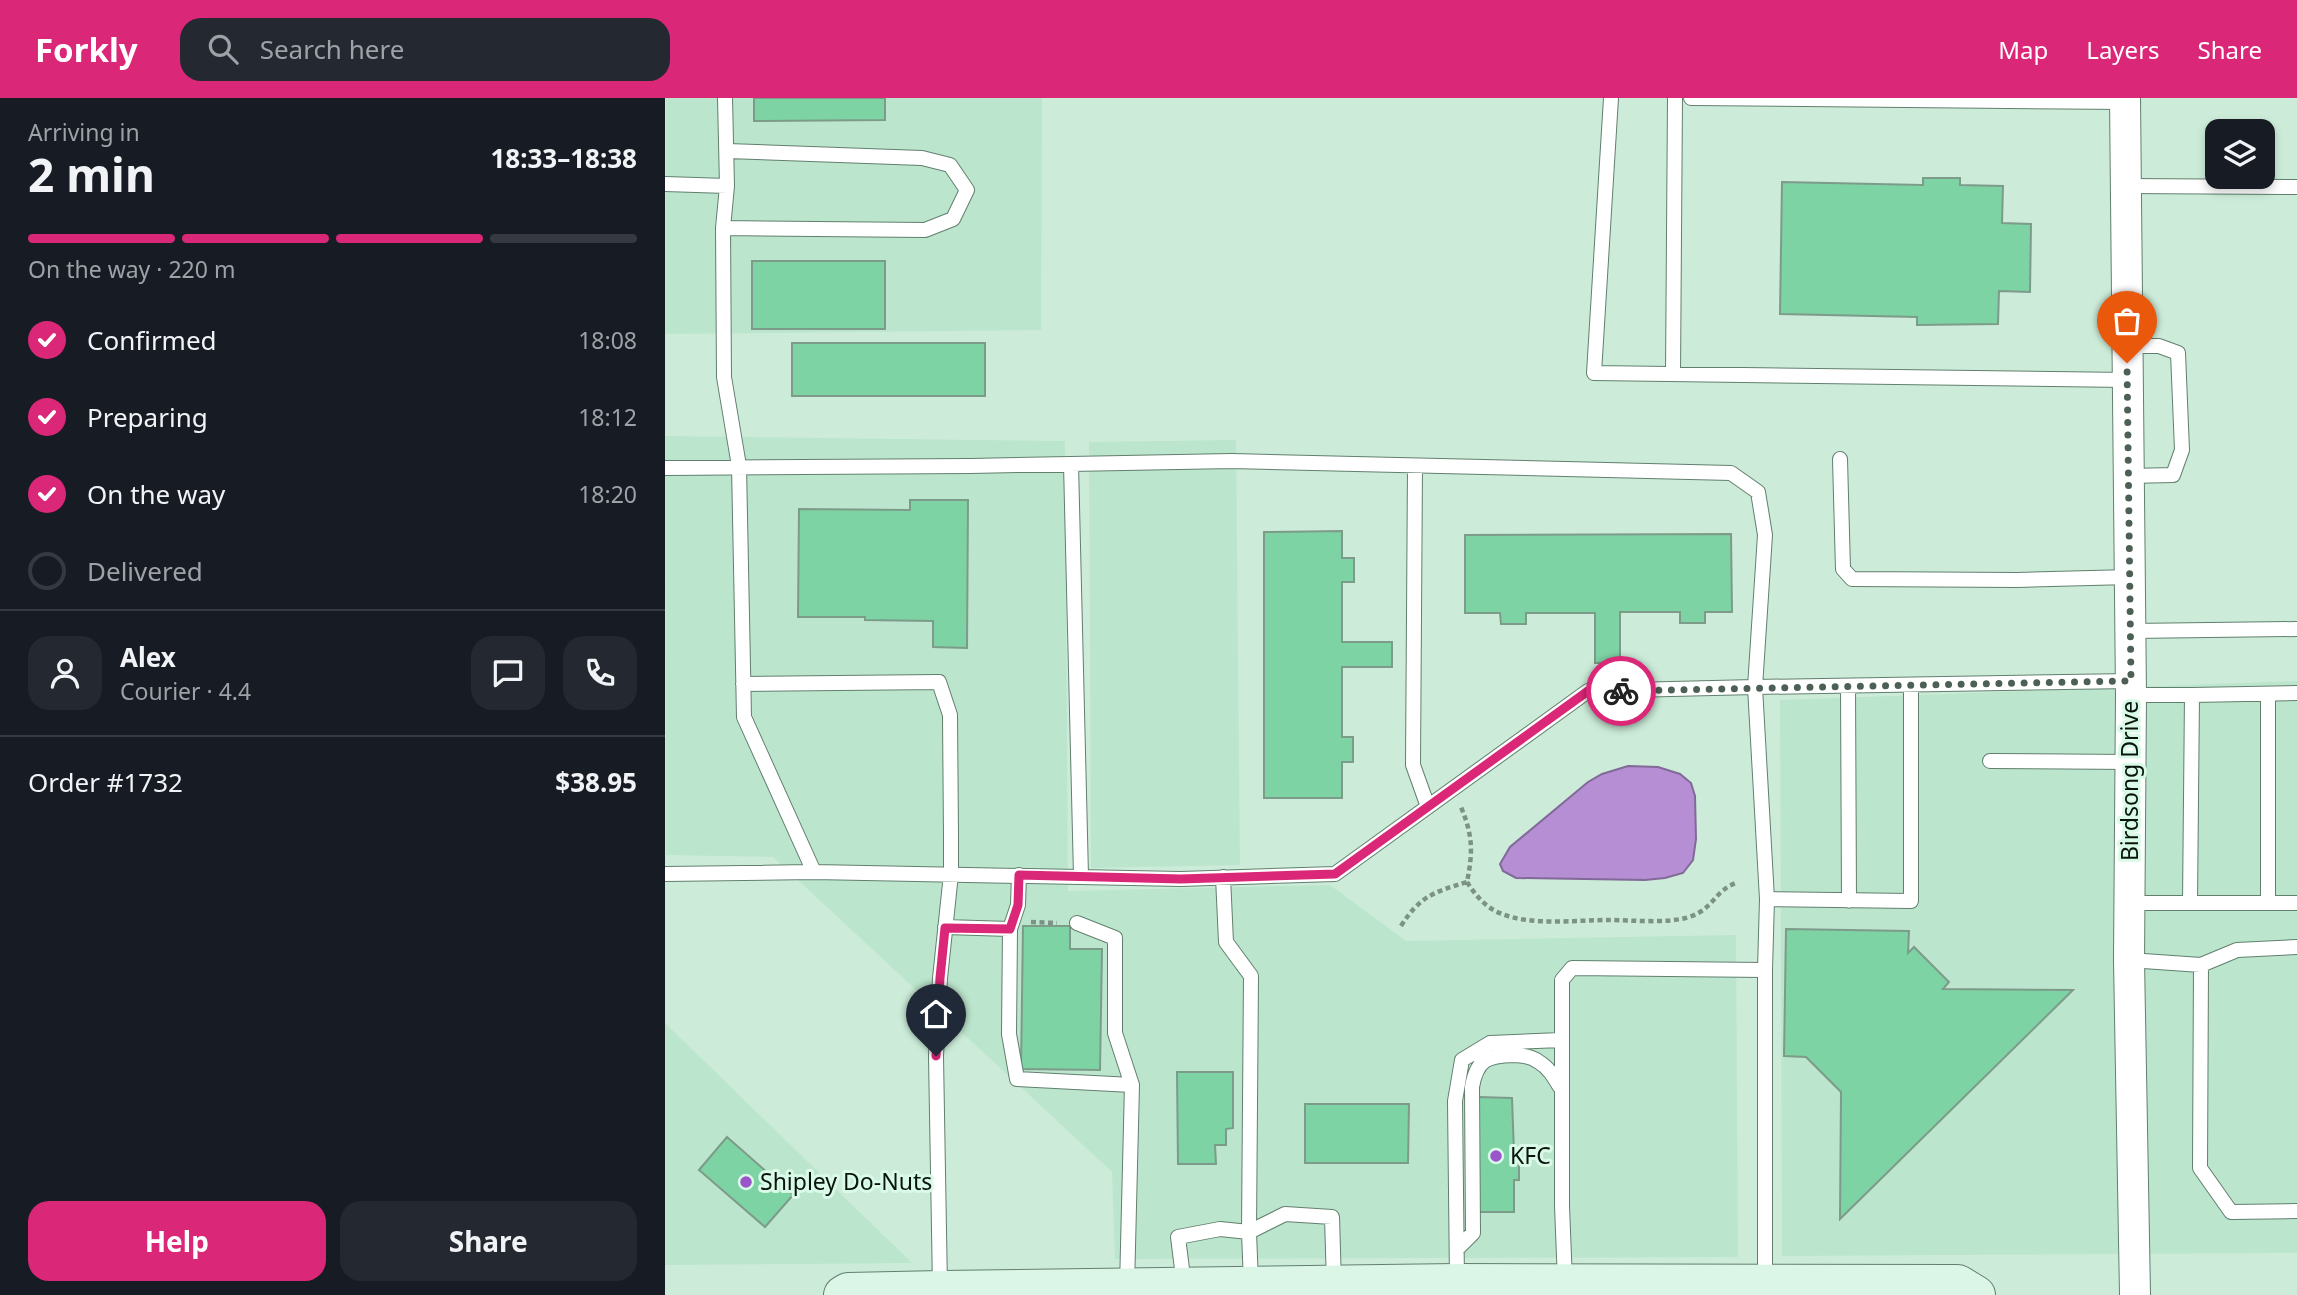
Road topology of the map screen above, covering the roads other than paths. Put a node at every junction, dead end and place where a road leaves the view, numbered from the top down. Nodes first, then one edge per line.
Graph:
1 (725, 98) edge
2 (1611, 98) edge
3 (1675, 98) edge
4 (1691, 98) edge
5 (2125, 100) edge
6 (727, 151) junction
7 (665, 184) edge
8 (727, 186) junction
9 (2126, 186) junction
10 (2297, 187) edge
11 (723, 228) junction
12 (2127, 346) junction
13 (1673, 374) junction
14 (2128, 380) junction
15 (1840, 459) dead end
16 (1071, 464) junction
17 (739, 466) junction
18 (1415, 466) junction
19 (665, 468) edge
20 (2129, 476) junction
21 (2130, 577) junction
22 (2297, 629) edge
23 (2130, 631) junction
24 (743, 684) junction
25 (1911, 685) junction
26 (1849, 686) junction
27 (1755, 687) junction
28 (2131, 688) junction
29 (2297, 693) edge
30 (2268, 694) junction
31 (2192, 695) junction
32 (1990, 761) dead end
33 (2131, 762) junction
34 (1428, 807) junction
35 (814, 872) junction
36 (665, 874) edge
37 (951, 874) junction
38 (1019, 875) junction
39 (1081, 876) junction
40 (1223, 877) junction
41 (1766, 899) junction
42 (1849, 901) junction
43 (2129, 903) junction
44 (2190, 903) junction
45 (2268, 903) junction
46 (2297, 903) edge
47 (1077, 923) road end
48 (1011, 925) junction
49 (945, 928) junction
50 (2297, 947) edge
51 (2129, 960) junction
52 (2201, 965) junction
53 (1765, 970) junction
54 (1561, 1040) junction
55 (1132, 1085) junction
56 (1561, 1088) junction
57 (2297, 1211) edge
58 (1249, 1231) junction
59 (1457, 1266) junction
60 (1765, 1284) junction
61 (1251, 1286) junction
62 (1334, 1286) junction
63 (1184, 1287) junction
64 (1583, 1287) edge
65 (1127, 1288) junction
66 (1509, 1289) edge
67 (940, 1290) junction
68 (843, 1295) edge
69 (1976, 1295) edge
70 (2135, 1295) edge

1 - 6 lane
2 - 13 lane
3 - 13 lane
4 - 5 lane
5 - 9 street, Birdsong Drive
6 - 8 lane
6 - 11 lane
7 - 8 lane
8 - 11 lane
9 - 10 lane
9 - 12 street, Birdsong Drive
11 - 17 lane
12 - 14 street, Birdsong Drive
12 - 20 lane
13 - 14 lane
14 - 20 street, Birdsong Drive
15 - 21 lane
16 - 17 lane
16 - 18 lane
16 - 39 lane
17 - 19 lane
17 - 24 lane
18 - 27 lane
18 - 34 lane
20 - 21 street, Birdsong Drive
21 - 23 street, Birdsong Drive
22 - 23 lane
23 - 28 street, Birdsong Drive
24 - 35 lane
24 - 37 lane
25 - 26 lane
25 - 28 lane
25 - 42 lane
26 - 27 lane
26 - 42 lane
27 - 34 lane
27 - 41 lane
28 - 31 lane
28 - 33 street, Birdsong Drive
29 - 30 lane
30 - 31 lane
30 - 45 lane
31 - 44 lane
32 - 33 lane
33 - 43 street, Birdsong Drive
34 - 40 lane
35 - 36 lane
35 - 37 lane
37 - 38 lane
37 - 49 lane
38 - 39 lane
38 - 48 lane
39 - 40 lane
40 - 58 lane
41 - 42 lane
41 - 53 lane
43 - 44 lane
43 - 51 street, Birdsong Drive
44 - 45 lane
45 - 46 lane
47 - 55 lane
48 - 49 lane
48 - 55 lane
49 - 67 lane
50 - 52 lane
51 - 52 lane
51 - 70 street, Birdsong Drive
52 - 57 lane
53 - 54 lane
53 - 60 lane
54 - 56 lane
54 - 59 lane
55 - 65 lane
56 - 59 lane
56 - 64 lane
58 - 61 lane
58 - 62 lane
58 - 63 lane
59 - 62 main road
59 - 66 main road
60 - 64 main road
60 - 69 main road
61 - 62 main road
61 - 63 main road
63 - 65 main road
64 - 66 main road
65 - 67 main road
67 - 68 main road

